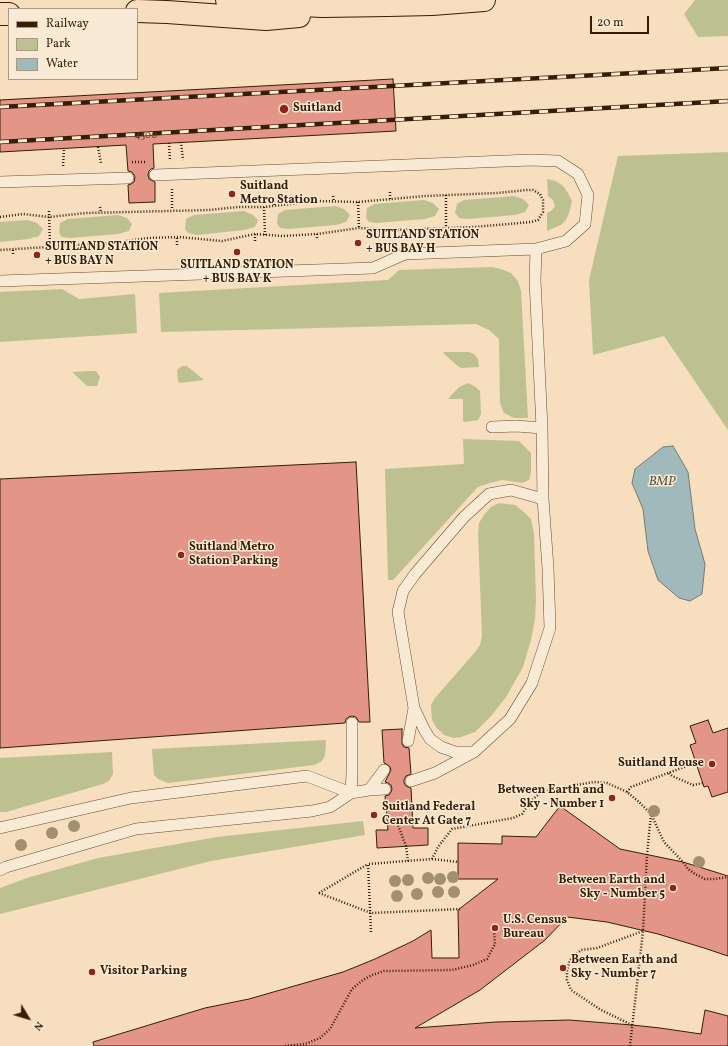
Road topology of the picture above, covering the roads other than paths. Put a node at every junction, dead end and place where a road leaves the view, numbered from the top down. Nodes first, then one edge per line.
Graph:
1 (227, 0) edge
2 (484, 0) edge
3 (388, 5) junction
4 (138, 11) edge
5 (155, 175) dead end
6 (128, 178) dead end
7 (0, 182) edge
8 (536, 248) junction
9 (0, 280) edge
10 (492, 427) dead end
11 (542, 428) junction
12 (543, 499) junction
13 (414, 708) junction
14 (352, 723) dead end
15 (408, 741) dead end
16 (474, 752) junction
17 (384, 770) dead end
18 (411, 780) dead end
19 (385, 789) dead end
20 (369, 790) junction
21 (351, 793) junction
22 (0, 828) edge
23 (0, 870) edge

1 - 3 highway
2 - 3 highway
3 - 4 highway
5 - 8 lane
6 - 7 lane
8 - 9 lane
8 - 11 lane
10 - 11 lane
11 - 12 lane
12 - 13 lane
12 - 16 lane
13 - 15 lane
13 - 16 lane
14 - 21 lane
16 - 18 lane
17 - 20 lane
19 - 20 lane
20 - 21 lane
21 - 22 lane
21 - 23 lane

